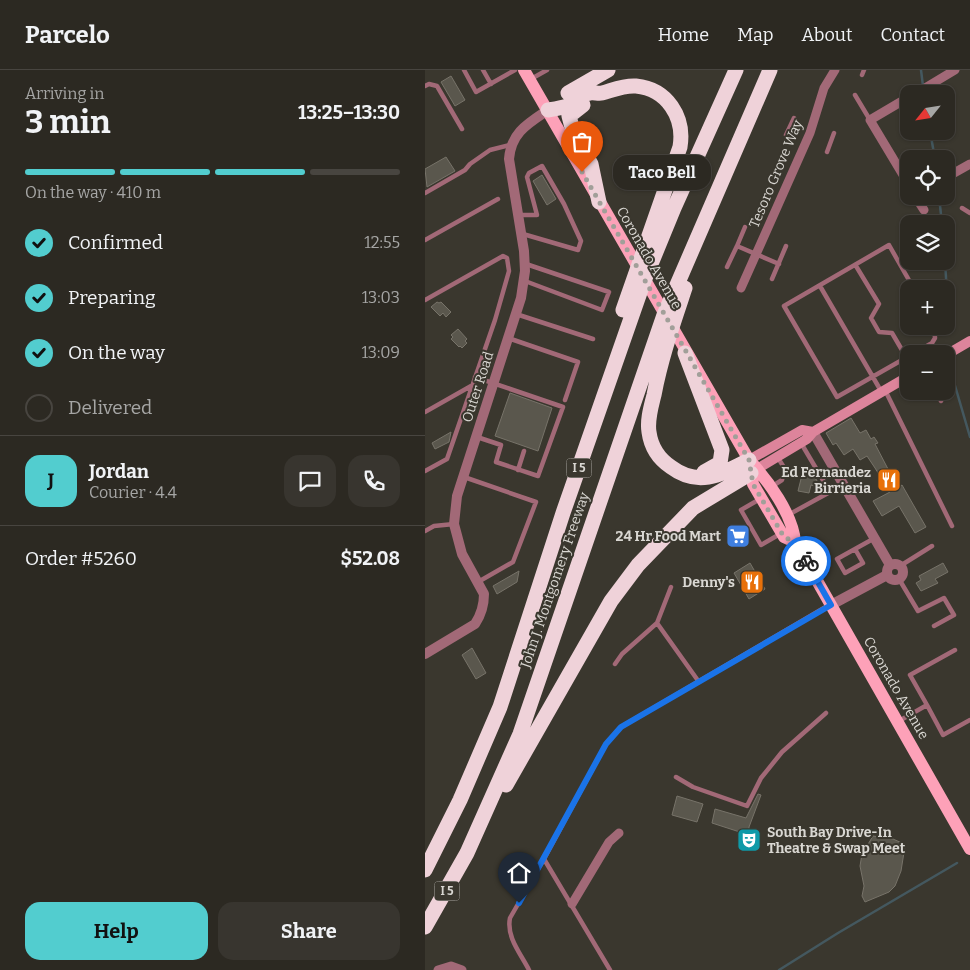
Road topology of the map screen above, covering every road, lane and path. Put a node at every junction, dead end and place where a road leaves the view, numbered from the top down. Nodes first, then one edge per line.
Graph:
1 (464, 70) edge
2 (483, 70) edge
3 (515, 70) edge
4 (547, 70) edge
5 (608, 70) edge
6 (736, 70) edge
7 (770, 70) edge
8 (835, 70) edge
9 (955, 70) edge
10 (527, 75) edge
11 (939, 76) edge
12 (491, 84) junction
13 (927, 85) edge
14 (425, 86) edge
15 (601, 93) junction
16 (855, 96) dead end
17 (900, 102) edge
18 (548, 110) junction
19 (794, 118) dead end
20 (869, 120) junction
21 (462, 129) dead end
22 (835, 133) dead end
23 (786, 135) dead end
24 (510, 145) junction
25 (827, 152) dead end
26 (732, 157) junction
27 (970, 164) edge
28 (900, 170) edge
29 (955, 172) edge
30 (425, 193) edge
31 (498, 199) dead end
32 (599, 202) junction
33 (921, 205) edge
34 (962, 208) dead end
35 (924, 210) dead end
36 (970, 213) edge
37 (518, 215) junction
38 (745, 227) dead end
39 (522, 234) junction
40 (425, 240) edge
41 (737, 246) junction
42 (786, 246) dead end
43 (756, 254) junction
44 (525, 264) junction
45 (779, 264) junction
46 (856, 266) junction
47 (727, 267) dead end
48 (772, 279) dead end
49 (524, 280) junction
50 (909, 280) edge
51 (820, 286) junction
52 (741, 288) dead end
53 (425, 300) edge
54 (516, 314) junction
55 (935, 335) edge
56 (508, 338) junction
57 (593, 339) dead end
58 (970, 341) edge
59 (929, 345) edge
60 (900, 346) edge
61 (955, 350) edge
62 (685, 352) junction
63 (900, 363) edge
64 (475, 377) junction
65 (873, 377) junction
66 (900, 381) edge
67 (493, 384) junction
68 (471, 386) junction
69 (883, 391) junction
70 (565, 400) dead end
71 (425, 412) edge
72 (813, 432) junction
73 (476, 437) junction
74 (801, 443) junction
75 (525, 451) dead end
76 (777, 457) junction
77 (583, 458) junction
78 (752, 467) junction
79 (518, 470) junction
80 (425, 472) edge
81 (463, 476) junction
82 (695, 477) junction
83 (770, 487) junction
84 (761, 498) junction
85 (787, 516) junction
86 (454, 524) junction
87 (952, 526) dead end
88 (425, 531) edge
89 (782, 533) junction
90 (875, 538) junction
91 (795, 542) junction
92 (932, 546) dead end
93 (855, 549) junction
94 (892, 568) junction
95 (899, 580) joint
96 (477, 582) junction
97 (671, 587) dead end
98 (831, 605) junction
99 (657, 623) junction
100 (934, 626) dead end
101 (955, 650) dead end
102 (425, 654) edge
103 (615, 664) dead end
104 (699, 682) junction
105 (927, 705) junction
106 (826, 713) dead end
107 (970, 720) edge
108 (898, 721) junction
109 (676, 777) dead end
110 (619, 833) dead end
111 (970, 849) edge
112 (467, 854) junction
113 (545, 859) junction
114 (426, 869) edge
115 (572, 904) junction
116 (425, 927) edge
117 (438, 970) edge
118 (462, 970) edge
119 (529, 970) edge
120 (610, 970) edge

1 - 12 lane
2 - 12 lane
3 - 12 lane
4 - 10 lane
5 - 18 highway
6 - 77 highway, John J. Montgomery Freeway / I 5
7 - 26 highway, John J. Montgomery Freeway / I 5
8 - 43 street, Tesoro Grove Way
9 - 11 street
10 - 18 main road, Coronado Avenue
11 - 13 street
14 - 21 lane
15 - 18 highway
15 - 32 highway
15 - 77 highway
16 - 20 lane
17 - 20 street
18 - 24 street
18 - 32 main road, Coronado Avenue
19 - 23 lane
20 - 28 street
22 - 25 lane
24 - 30 lane
24 - 37 street, Outer Road
26 - 82 highway
26 - 112 highway, John J. Montgomery Freeway / I 5
27 - 29 street
31 - 40 lane
32 - 62 main road, Coronado Avenue
33 - 35 street
34 - 36 lane
37 - 39 street, Outer Road
37 - 39 lane
38 - 41 lane
39 - 44 street, Outer Road
41 - 43 lane
41 - 47 lane
42 - 45 lane
43 - 45 lane
43 - 52 street, Tesoro Grove Way
44 - 49 street, Outer Road
44 - 49 lane
45 - 48 lane
46 - 50 lane
46 - 51 lane
46 - 60 lane
49 - 54 street, Outer Road
51 - 65 lane
51 - 65 lane
53 - 64 lane
54 - 56 street, Outer Road
54 - 57 lane
55 - 59 lane
56 - 67 street, Outer Road
56 - 70 lane
58 - 61 main road
62 - 78 main road, Coronado Avenue
62 - 82 highway
63 - 65 lane
64 - 67 lane
64 - 68 lane
65 - 69 lane
66 - 69 main road
67 - 73 street, Outer Road
67 - 79 lane
68 - 71 lane
68 - 80 lane
69 - 72 main road
69 - 87 lane
72 - 74 main road
72 - 78 main road
72 - 90 street
73 - 79 lane
73 - 81 street, Outer Road
74 - 76 main road
74 - 85 lane
75 - 79 lane
76 - 78 main road
76 - 83 lane
77 - 114 highway, John J. Montgomery Freeway / I 5
78 - 82 highway
78 - 83 main road, Coronado Avenue
78 - 84 main road, Coronado Avenue
78 - 112 highway
81 - 86 street, Outer Road
81 - 96 lane
83 - 85 main road, Coronado Avenue
84 - 89 main road, Coronado Avenue
84 - 89 lane
85 - 91 main road, Coronado Avenue
86 - 88 lane
86 - 96 street, Outer Road
89 - 91 main road, Coronado Avenue
90 - 93 lane
90 - 94 street
91 - 98 main road, Coronado Avenue
92 - 94 lane
93 - 93 lane
94 - 95 street
94 - 98 street
95 - 100 lane
96 - 102 street, Outer Road
97 - 99 lane
98 - 104 lane
98 - 108 main road, Coronado Avenue
99 - 103 lane
99 - 104 lane
101 - 105 lane
104 - 113 lane
105 - 107 lane
105 - 108 lane
106 - 109 lane
108 - 111 main road, Coronado Avenue
110 - 115 street
112 - 116 highway, John J. Montgomery Freeway / I 5
113 - 115 lane
113 - 119 lane
115 - 120 lane
117 - 118 street

